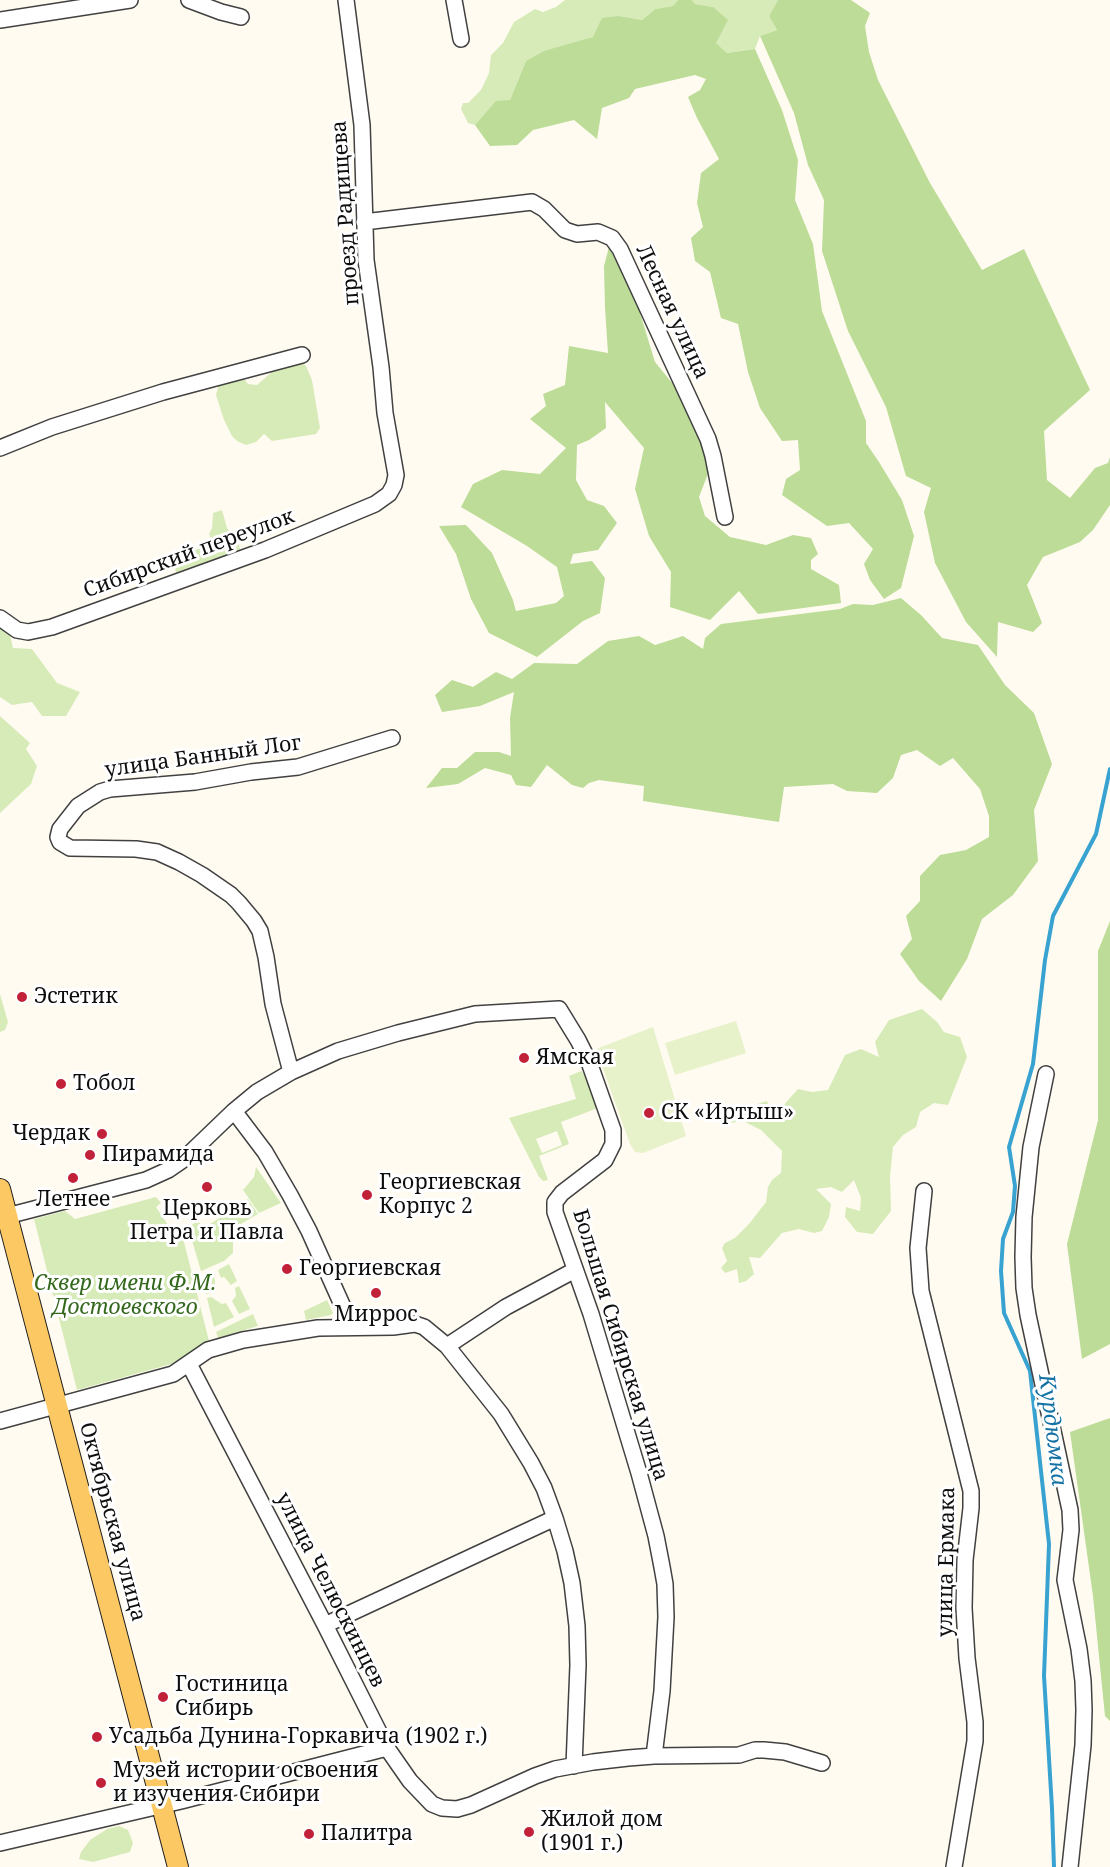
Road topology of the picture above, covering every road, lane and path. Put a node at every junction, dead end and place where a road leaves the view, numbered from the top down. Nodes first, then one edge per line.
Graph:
1 (130, 0) edge
2 (189, 0) edge
3 (346, 0) edge
4 (454, 0) edge
5 (241, 18) dead end
6 (0, 20) edge
7 (461, 39) dead end
8 (364, 222) junction
9 (302, 355) dead end
10 (0, 448) edge
11 (389, 494) joint
12 (725, 517) dead end
13 (0, 618) edge
14 (392, 738) dead end
15 (291, 1072) junction
16 (1046, 1074) dead end
17 (234, 1111) junction
18 (0, 1189) edge
19 (924, 1191) dead end
20 (7, 1216) junction
21 (575, 1270) junction
22 (352, 1327) junction
23 (447, 1346) junction
24 (189, 1364) junction
25 (56, 1406) junction
26 (0, 1421) edge
27 (555, 1518) junction
28 (326, 1624) junction
29 (387, 1748) junction
30 (654, 1756) junction
31 (822, 1763) dead end
32 (574, 1766) junction
33 (162, 1806) junction
34 (0, 1843) edge
35 (178, 1867) edge
36 (954, 1867) edge
37 (1070, 1867) edge

1 - 6 street
2 - 5 street
3 - 8 street, проезд Радищева
4 - 7 street
8 - 11 street, проезд Радищева
8 - 12 street, Лесная улица
9 - 10 street
11 - 13 street, Сибирский переулок
14 - 15 street, улица Банный Лог
15 - 17 street, Большая Сибирская улица
15 - 21 street, Большая Сибирская улица
16 - 37 street
17 - 20 street, Большая Сибирская улица
17 - 22 street
18 - 20 main road, Октябрьская улица
19 - 36 street, улица Ермака
20 - 25 main road, Октябрьская улица
21 - 23 street
21 - 30 street, Большая Сибирская улица
22 - 23 street
22 - 24 street
23 - 27 street
24 - 25 street
24 - 28 street, улица Челюскинцев
25 - 26 street
25 - 33 main road, Октябрьская улица
27 - 28 street
27 - 32 street
28 - 29 street, улица Челюскинцев
29 - 32 street, улица Челюскинцев
29 - 33 street
30 - 31 street
30 - 32 street
33 - 34 street
33 - 35 main road, Октябрьская улица

